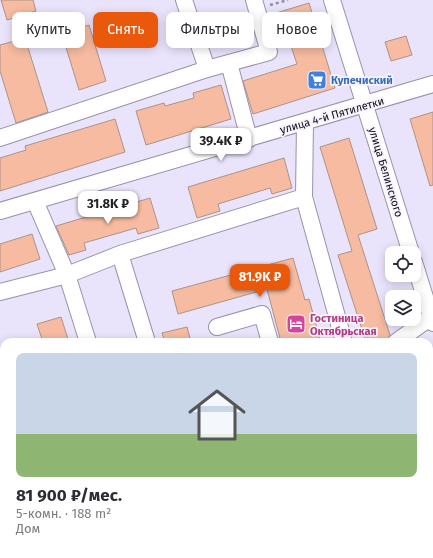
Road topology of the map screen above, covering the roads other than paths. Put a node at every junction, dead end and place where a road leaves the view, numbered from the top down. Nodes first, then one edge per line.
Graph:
1 (184, 0) edge
2 (254, 0) edge
3 (332, 0) edge
4 (229, 63) junction
5 (207, 69) junction
6 (433, 84) edge
7 (365, 105) junction
8 (306, 122) junction
9 (0, 138) edge
10 (249, 139) junction
11 (304, 197) junction
12 (35, 201) junction
13 (0, 211) edge
14 (409, 246) edge
15 (120, 254) junction
16 (67, 275) junction
17 (420, 282) edge
18 (0, 292) edge
19 (432, 320) edge
20 (217, 327) dead end
21 (87, 338) edge
22 (146, 338) edge
23 (269, 338) edge
24 (343, 338) edge
25 (403, 338) edge

1 - 5 street
2 - 4 street
3 - 7 street, улица Белинского
4 - 5 street
4 - 10 street
5 - 9 street
6 - 7 street, улица 4-й Пятилетки
7 - 8 street, улица 4-й Пятилетки
7 - 14 street, улица Белинского
8 - 10 street, улица 4-й Пятилетки
8 - 11 street
10 - 12 street, улица 4-й Пятилетки
11 - 15 street
11 - 24 street
12 - 13 street, улица 4-й Пятилетки
12 - 16 street
15 - 16 street
15 - 22 street
16 - 18 street
16 - 21 street
17 - 19 street
19 - 25 street
20 - 23 street

